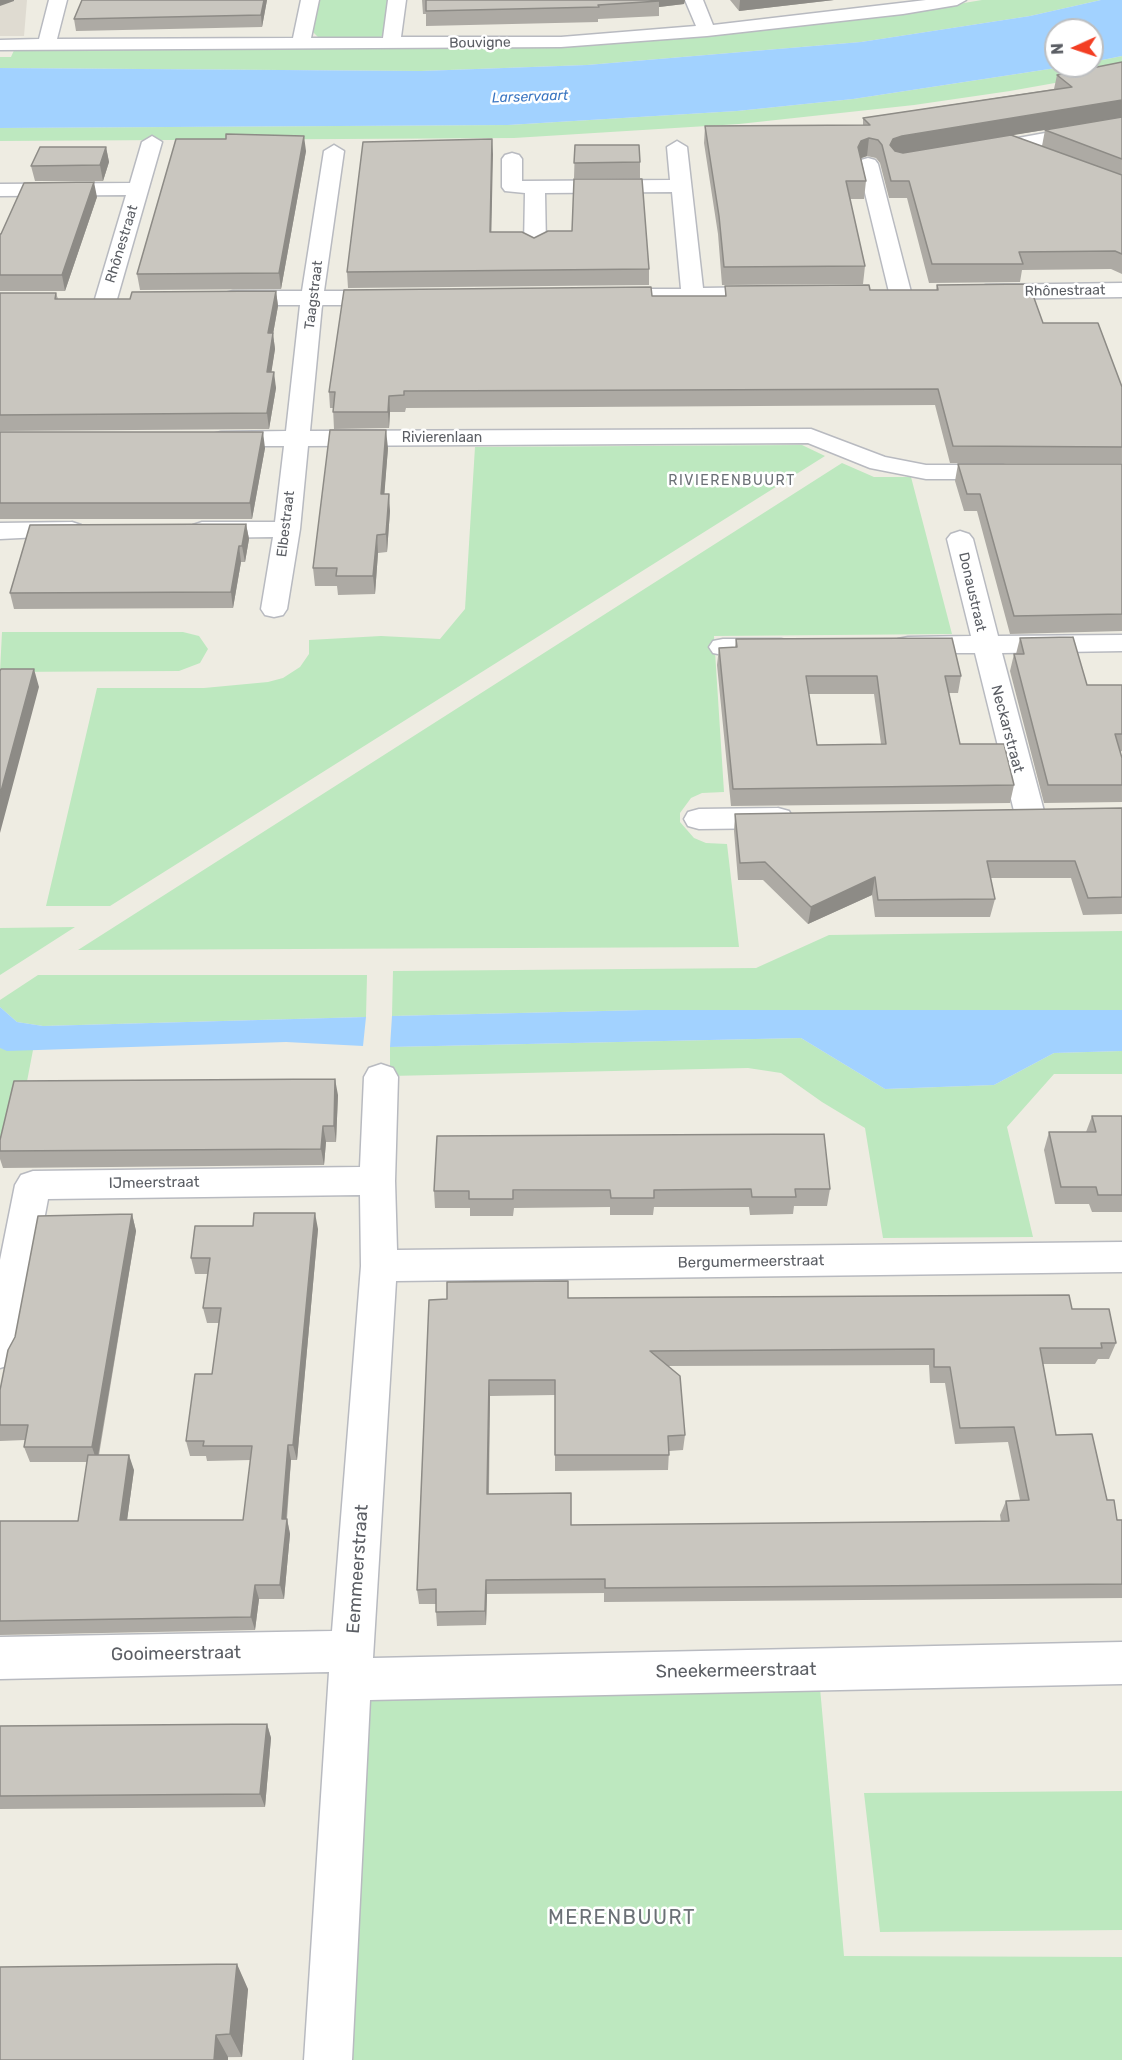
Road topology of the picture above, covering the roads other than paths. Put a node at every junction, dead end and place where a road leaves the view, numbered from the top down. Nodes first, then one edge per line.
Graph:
1 (58, 0) edge
2 (310, 0) edge
3 (397, 0) edge
4 (694, 0) edge
5 (957, 0) edge
6 (707, 31) junction
7 (301, 44) junction
8 (391, 44) junction
9 (0, 45) edge
10 (47, 45) junction
11 (1122, 125) edge
12 (152, 142) dead end
13 (1013, 145) junction
14 (677, 147) dead end
15 (334, 151) dead end
16 (968, 153) edge
17 (1046, 158) edge
18 (512, 159) dead end
19 (868, 164) dead end
20 (681, 186) junction
21 (535, 187) junction
22 (139, 189) junction
23 (1, 192) edge
24 (535, 246) edge
25 (1122, 290) edge
26 (900, 292) junction
27 (926, 292) edge
28 (961, 292) edge
29 (877, 293) edge
30 (785, 294) edge
31 (693, 295) junction
32 (585, 296) edge
33 (209, 298) edge
34 (312, 298) junction
35 (410, 298) edge
36 (129, 299) edge
37 (201, 439) edge
38 (295, 439) junction
39 (1024, 463) edge
40 (101, 530) edge
41 (183, 530) edge
42 (287, 530) junction
43 (0, 532) edge
44 (960, 539) dead end
45 (274, 609) dead end
46 (1122, 643) edge
47 (984, 644) junction
48 (878, 645) edge
49 (806, 646) edge
50 (723, 647) edge
51 (1029, 815) edge
52 (805, 818) edge
53 (699, 819) dead end
54 (381, 1077) dead end
55 (377, 1181) junction
56 (1122, 1257) edge
57 (379, 1266) junction
58 (7, 1284) edge
59 (0, 1352) edge
60 (0, 1658) edge
61 (1122, 1663) edge
62 (351, 1665) junction
63 (328, 2060) edge

1 - 10 street
2 - 7 street
3 - 8 street
4 - 6 street
5 - 6 street, Bouvigne
6 - 8 street, Bouvigne
7 - 8 street, Bouvigne
7 - 10 street, Bouvigne
9 - 10 street, Bouvigne
11 - 13 street
12 - 22 street, Rhônestraat
13 - 16 street
13 - 17 street
14 - 20 street
15 - 34 street, Taagstraat
18 - 21 street
19 - 26 street
20 - 21 street
20 - 31 street
21 - 24 street
22 - 23 street, Rhônestraat
22 - 36 street, Rhônestraat
25 - 28 street, Rhônestraat
26 - 27 street
26 - 29 street
30 - 31 street
31 - 32 street
33 - 34 street
34 - 35 street
34 - 38 street, Taagstraat
37 - 38 street, Rivierenlaan
38 - 39 street, Rivierenlaan
38 - 42 street, Elbestraat
40 - 43 street
41 - 42 street
42 - 45 street, Elbestraat
44 - 47 street, Donaustraat
46 - 47 street, Donaustraat
47 - 48 street, Donaustraat
47 - 51 street, Neckarstraat
49 - 50 street
52 - 53 street
54 - 55 street, Eemmeerstraat
55 - 57 street, Eemmeerstraat
55 - 58 street, IJmeerstraat
56 - 57 street, Bergumermeerstraat
57 - 62 street, Eemmeerstraat
58 - 59 street, IJmeerstraat
60 - 62 street, Gooimeerstraat
61 - 62 street, Sneekermeerstraat
62 - 63 street, Eemmeerstraat

